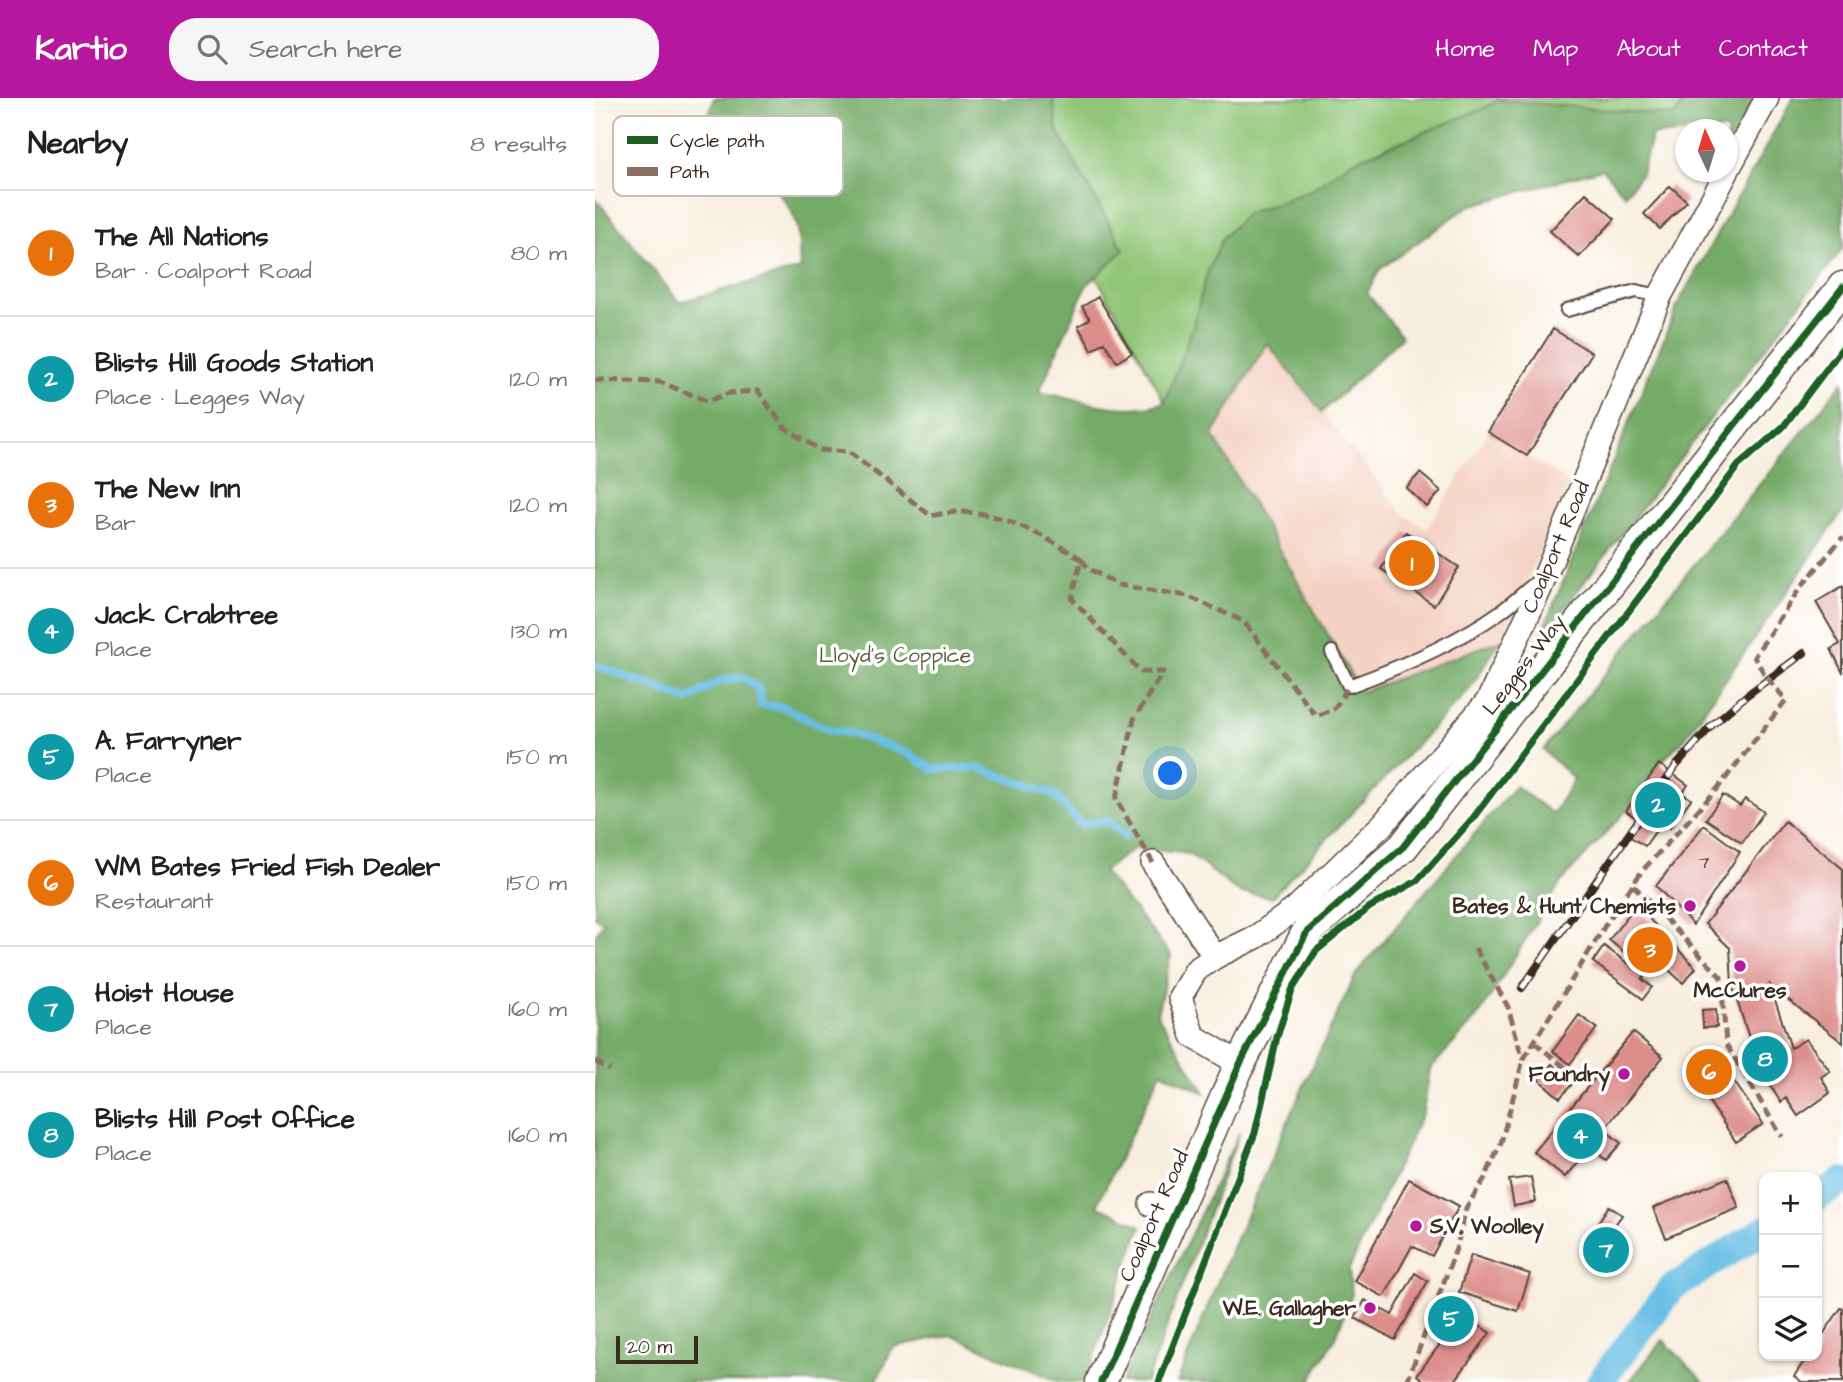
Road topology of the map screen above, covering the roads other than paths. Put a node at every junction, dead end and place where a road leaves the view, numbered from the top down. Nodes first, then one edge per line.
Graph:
1 (1767, 98) edge
2 (1738, 151) edge
3 (1721, 182) edge
4 (1843, 287) edge
5 (1660, 296) junction
6 (1567, 310) dead end
7 (1546, 574) junction
8 (1332, 652) dead end
9 (1153, 863) dead end
10 (1215, 957) junction
11 (1240, 1064) junction
12 (1101, 1382) edge

1 - 2 street, Coalport Road
3 - 5 street, Coalport Road
4 - 11 street, Legges Way
5 - 6 lane
5 - 7 street, Coalport Road
7 - 8 lane
7 - 10 street, Coalport Road
9 - 10 street
10 - 11 street, Coalport Road
11 - 12 street, Coalport Road

